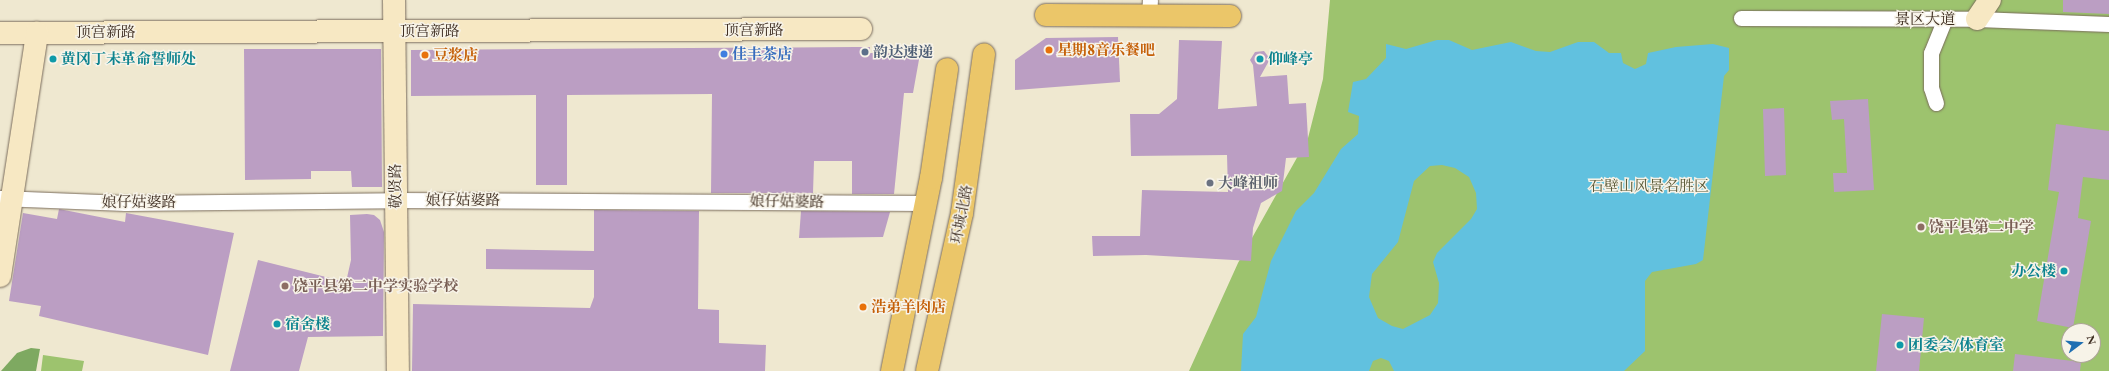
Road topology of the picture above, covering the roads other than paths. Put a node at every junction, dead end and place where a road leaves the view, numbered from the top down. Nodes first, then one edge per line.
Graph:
1 (394, 0) edge
2 (1990, 0) edge
3 (1149, 7) edge
4 (1046, 15) dead end
5 (1230, 16) dead end
6 (1741, 18) dead end
7 (1944, 19) junction
8 (1977, 19) junction
9 (2109, 24) edge
10 (861, 29) dead end
11 (395, 31) junction
12 (0, 33) edge
13 (36, 33) junction
14 (984, 55) dead end
15 (947, 69) dead end
16 (1936, 103) dead end
17 (5, 198) edge
18 (395, 200) junction
19 (926, 203) junction
20 (0, 276) edge
21 (398, 371) edge
22 (892, 371) edge
23 (926, 371) edge

1 - 11 main road, 敬贤路
2 - 8 main road
3 - 4 main road
3 - 5 main road
6 - 7 street, 景区大道
7 - 8 street, 景区大道
7 - 16 street
8 - 9 street, 景区大道
10 - 11 main road, 顶宫新路
11 - 13 main road, 顶宫新路
11 - 18 main road, 敬贤路
12 - 13 main road, 顶宫新路
13 - 17 main road
14 - 23 main road, 环城北路
15 - 19 main road
17 - 18 street, 娘仔姑婆路
17 - 20 main road
18 - 19 street, 娘仔姑婆路
18 - 21 main road, 敬贤路
19 - 22 main road

